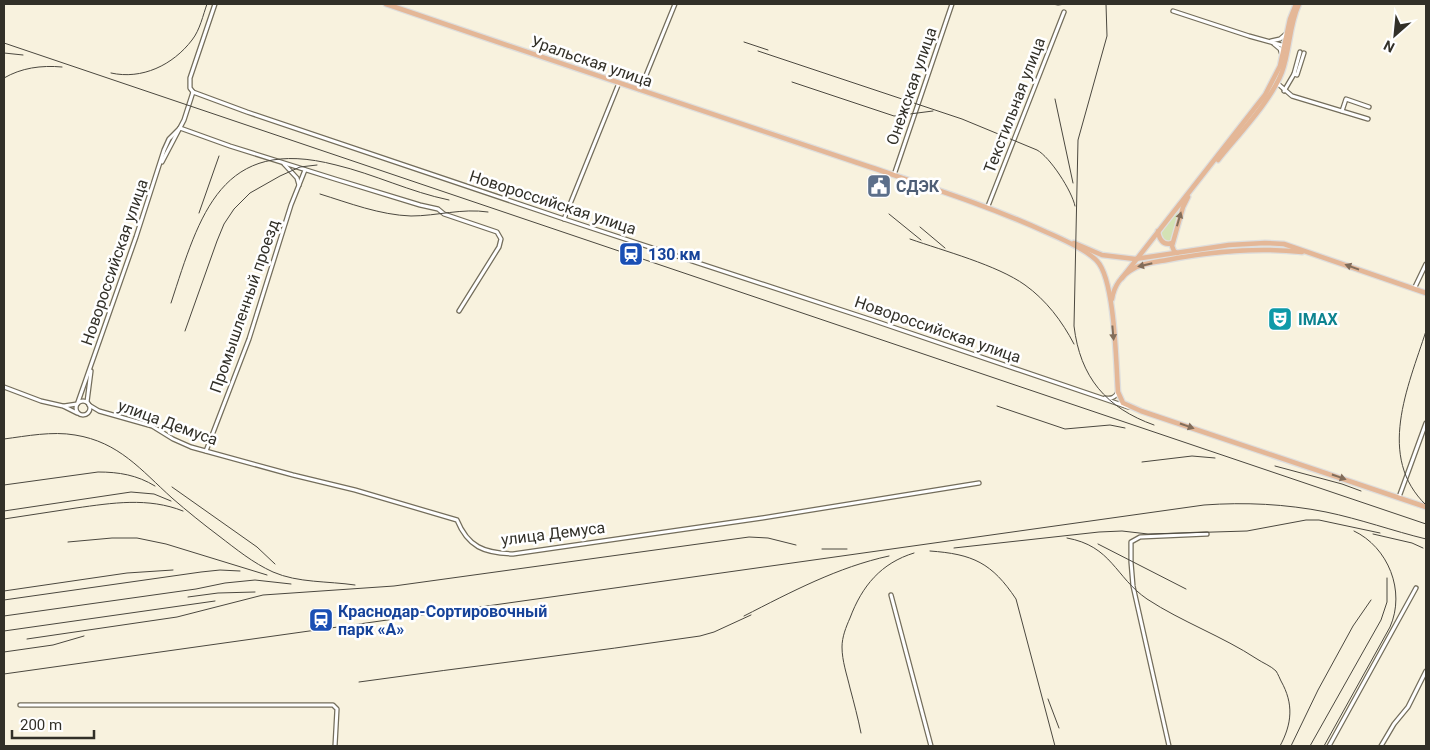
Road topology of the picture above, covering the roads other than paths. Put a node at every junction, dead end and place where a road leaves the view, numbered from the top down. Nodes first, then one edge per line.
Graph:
1 (215, 4) edge
2 (387, 4) edge
3 (675, 4) edge
4 (952, 4) edge
5 (1297, 4) edge
6 (1173, 11) dead end
7 (1064, 12) dead end
8 (1287, 32) junction
9 (1269, 42) junction
10 (1286, 46) junction
11 (1300, 52) dead end
12 (1304, 53) dead end
13 (1282, 60) junction
14 (1294, 74) junction
15 (619, 83) junction
16 (1277, 83) junction
17 (640, 91) junction
18 (1284, 91) junction
19 (193, 92) junction
20 (1369, 106) dead end
21 (1342, 111) junction
22 (1368, 119) dead end
23 (180, 128) junction
24 (282, 162) junction
25 (305, 170) junction
26 (894, 175) junction
27 (299, 185) junction
28 (1187, 196) junction
29 (988, 206) junction
30 (564, 219) junction
31 (1158, 230) junction
32 (1048, 232) junction
33 (1172, 243) junction
34 (1269, 243) junction
35 (1206, 248) junction
36 (1277, 250) junction
37 (1217, 252) junction
38 (1177, 253) junction
39 (1311, 253) junction
40 (1102, 255) junction
41 (1135, 259) junction
42 (1099, 264) junction
43 (1426, 264) edge
44 (1122, 278) junction
45 (1414, 289) junction
46 (1426, 293) edge
47 (1111, 307) junction
48 (459, 311) dead end
49 (92, 363) junction
50 (4, 387) edge
51 (1118, 392) junction
52 (1096, 396) junction
53 (77, 403) junction
54 (88, 404) junction
55 (63, 406) junction
56 (99, 411) junction
57 (1141, 411) junction
58 (77, 412) junction
59 (87, 414) junction
60 (1426, 423) edge
61 (206, 451) junction
62 (978, 483) dead end
63 (1399, 497) junction
64 (1426, 507) edge
65 (1207, 534) dead end
66 (1416, 588) dead end
67 (891, 595) dead end
68 (1426, 671) edge
69 (20, 704) dead end
70 (335, 746) edge
71 (932, 746) edge
72 (1169, 746) edge
73 (1329, 746) edge
74 (1381, 746) edge

1 - 19 street
2 - 15 main road, Уральская улица
3 - 17 street
4 - 26 street, Онежская улица
5 - 8 main road
5 - 10 main road
6 - 9 street
7 - 29 street, Текстильная улица
8 - 9 street
8 - 10 main road
9 - 10 street
9 - 13 street
10 - 13 main road
10 - 16 main road
11 - 14 street
12 - 14 street
13 - 28 main road
14 - 18 street
15 - 17 main road, Уральская улица
15 - 30 street
16 - 18 street
16 - 28 main road
17 - 26 main road, Уральская улица
18 - 21 street
19 - 23 street, Новороссийская улица
19 - 30 street, Новороссийская улица
20 - 21 street
21 - 22 street
23 - 24 street
23 - 49 street, Новороссийская улица
24 - 25 street
24 - 27 street
25 - 27 street, Промышленный проезд
25 - 48 street
26 - 29 main road, Уральская улица
27 - 61 street, Промышленный проезд
28 - 31 main road
33 -> 28 main road
29 - 32 main road, Уральская улица
30 - 52 street, Новороссийская улица
31 - 33 main road
31 - 41 main road
32 - 40 main road, Уральская улица
32 - 42 main road, Уральская улица
33 - 38 main road
34 - 35 main road
34 - 36 main road
34 - 39 main road
35 - 37 main road
35 - 38 main road
36 - 37 main road
36 - 39 main road
37 -> 44 main road
38 - 41 main road
45 -> 39 main road
40 - 41 main road, Уральская улица
40 - 42 main road
41 - 44 main road
42 - 47 main road
43 - 45 street
44 - 47 main road
45 - 46 main road
47 -> 51 main road
49 - 53 street
49 - 54 street
50 - 55 street
51 - 52 street
51 - 57 main road, Новороссийская улица
52 - 57 street, Новороссийская улица
53 - 54 street
53 - 55 street
53 - 58 street
54 - 56 street
54 - 59 street
55 - 58 street
56 - 59 street
56 - 61 street, улица Демуса
57 -> 63 main road, Новороссийская улица
58 - 59 street
60 - 63 street
61 - 62 street, улица Демуса
63 - 64 main road, Новороссийская улица
65 - 72 street
66 - 73 street
67 - 71 street
68 - 74 street
69 - 70 street

